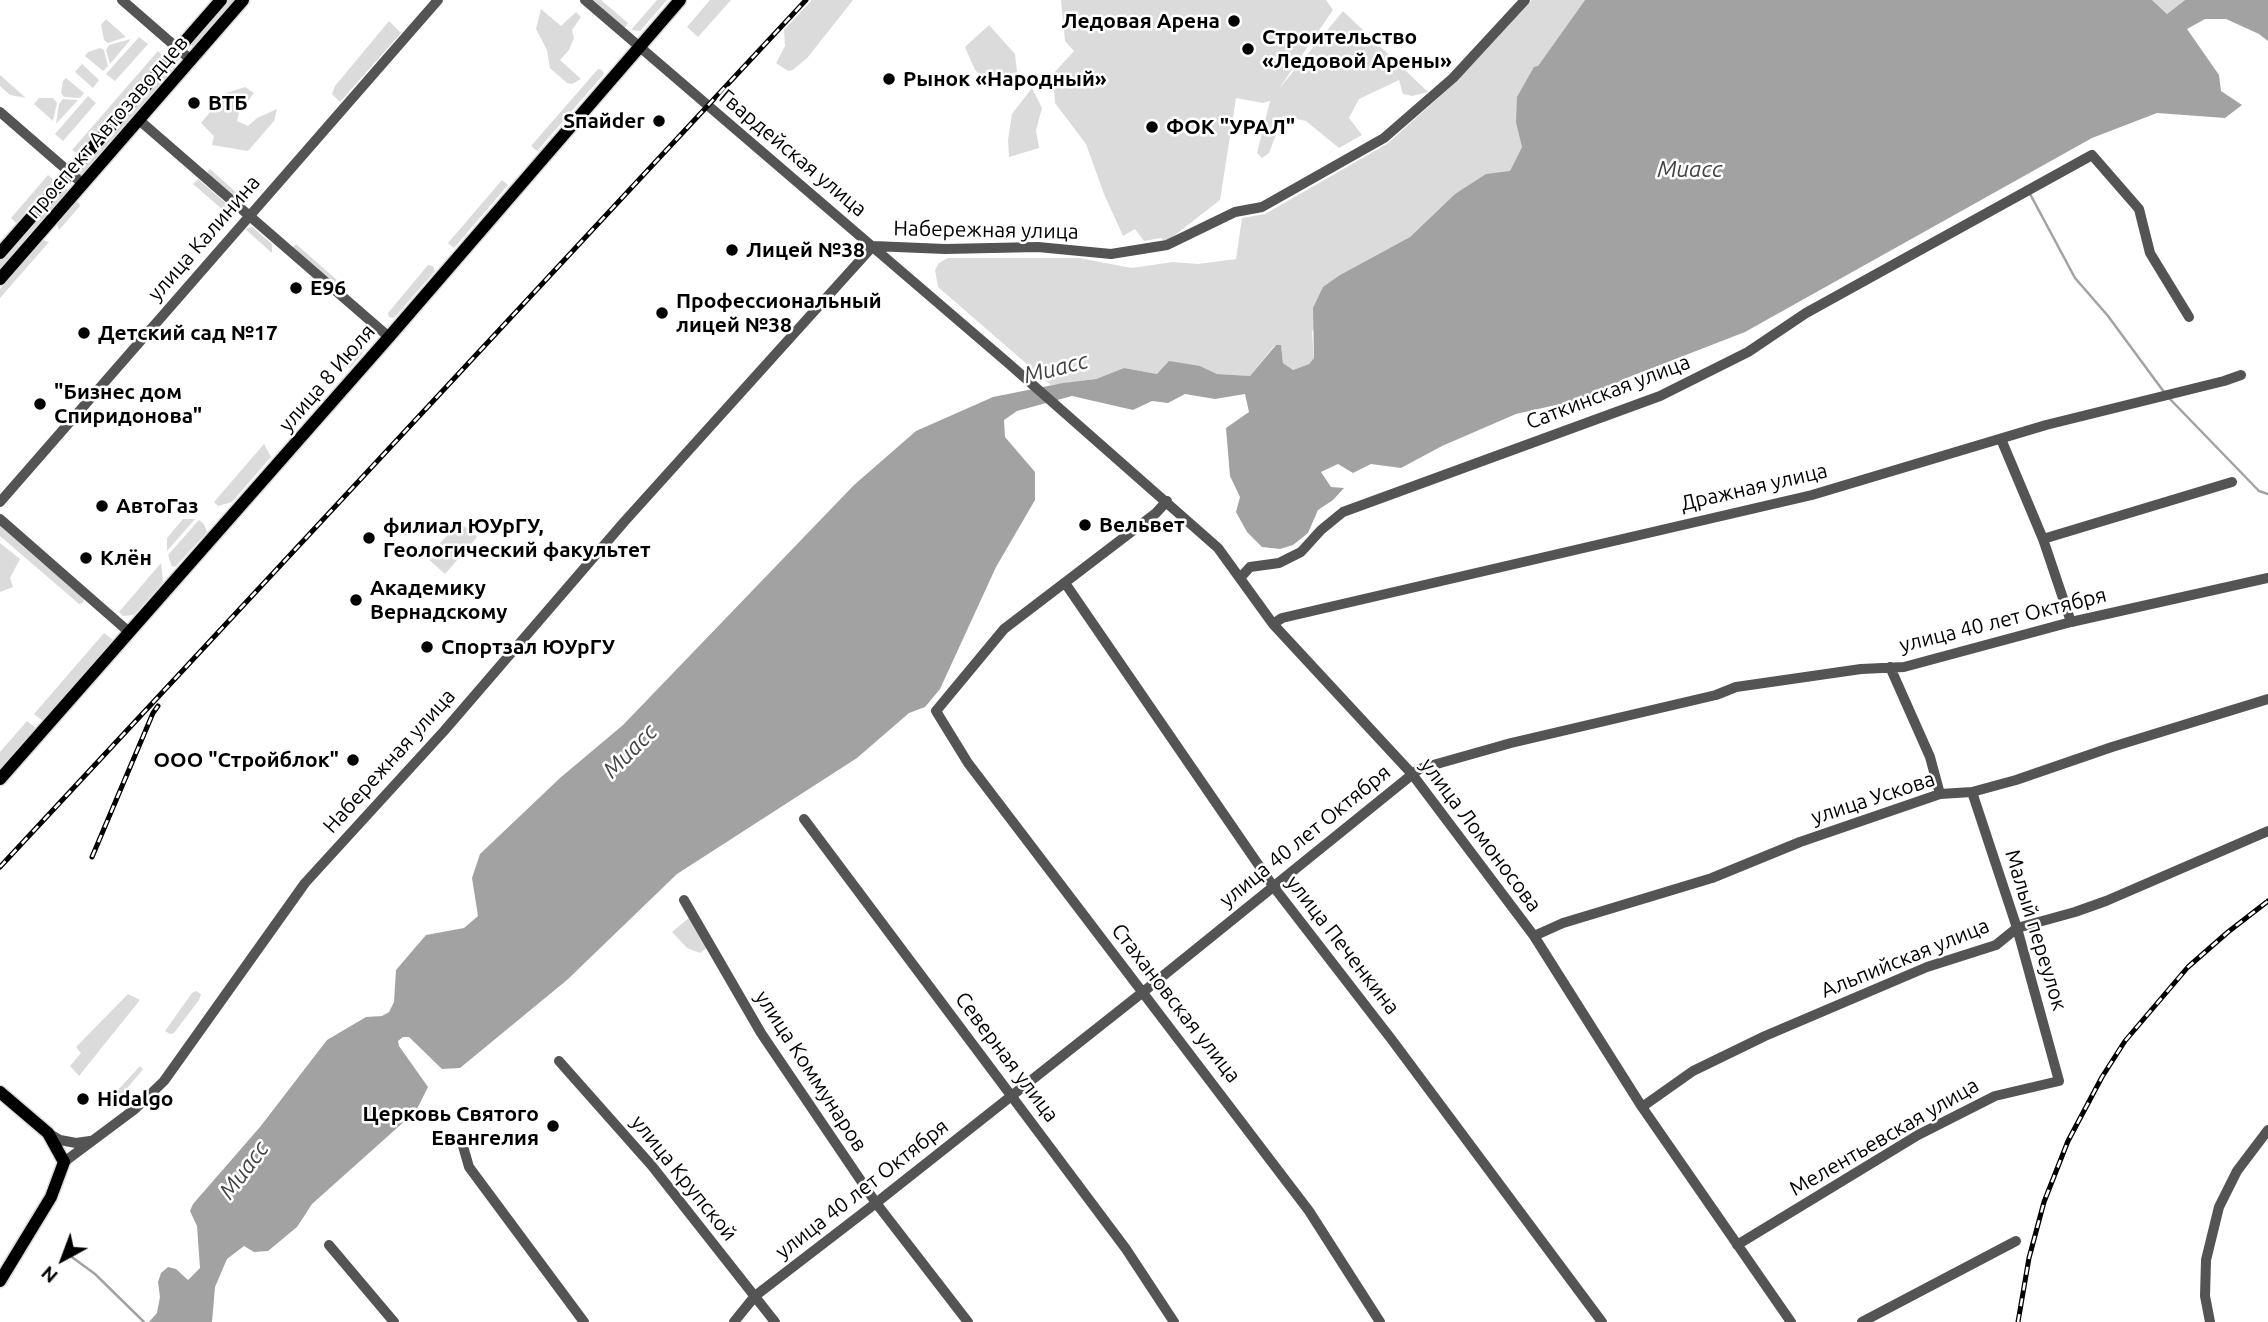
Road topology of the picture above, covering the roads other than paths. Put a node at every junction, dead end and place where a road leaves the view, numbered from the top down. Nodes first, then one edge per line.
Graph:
1 (122, 0) edge
2 (221, 0) edge
3 (243, 0) edge
4 (438, 0) edge
5 (585, 0) edge
6 (680, 0) edge
7 (1525, 0) edge
8 (638, 46) junction
9 (178, 49) junction
10 (191, 60) junction
11 (3, 115) edge
12 (139, 120) junction
13 (70, 173) junction
14 (83, 184) junction
15 (249, 216) junction
16 (873, 246) junction
17 (0, 253) edge
18 (0, 279) edge
19 (2189, 317) dead end
20 (389, 337) junction
21 (2241, 375) dead end
22 (1078, 424) joint
23 (2001, 439) junction
24 (2232, 482) dead end
25 (1167, 501) junction
26 (0, 502) edge
27 (0, 519) edge
28 (2043, 539) junction
29 (1241, 577) junction
30 (2268, 578) edge
31 (1065, 583) junction
32 (2071, 622) junction
33 (1273, 624) junction
34 (130, 632) junction
35 (1890, 667) junction
36 (2268, 699) edge
37 (1412, 774) junction
38 (0, 779) edge
39 (1972, 792) junction
40 (1940, 794) junction
41 (804, 818) dead end
42 (2268, 831) edge
43 (1273, 886) junction
44 (684, 900) dead end
45 (2017, 928) junction
46 (1534, 936) junction
47 (1143, 992) junction
48 (559, 1061) dead end
49 (2059, 1081) joint
50 (0, 1093) edge
51 (1013, 1095) junction
52 (1642, 1107) junction
53 (2268, 1130) edge
54 (48, 1133) junction
55 (91, 1141) junction
56 (463, 1146) dead end
57 (64, 1162) junction
58 (876, 1203) junction
59 (2016, 1241) dead end
60 (329, 1245) dead end
61 (1737, 1245) junction
62 (0, 1281) edge
63 (755, 1296) junction
64 (394, 1322) edge
65 (584, 1322) edge
66 (734, 1322) edge
67 (775, 1322) edge
68 (968, 1322) edge
69 (1174, 1322) edge
70 (1380, 1322) edge
71 (1602, 1322) edge
72 (1791, 1322) edge
73 (1862, 1322) edge
74 (2210, 1322) edge

1 - 9 street
2 - 9 main road, проспект Автозаводцев
3 - 10 main road, проспект Автозаводцев
4 - 15 street, улица Калинина
5 - 8 street, Гвардейская улица
6 - 8 main road, улица 8 Июля
7 - 16 street, Набережная улица
8 - 16 street, Гвардейская улица
8 - 20 main road, улица 8 Июля
9 - 10 street
9 - 13 main road, проспект Автозаводцев
10 - 12 main road, проспект Автозаводцев
11 - 13 street
12 - 14 main road, проспект Автозаводцев
12 - 15 street
13 - 14 street
13 - 17 main road, проспект Автозаводцев
14 - 18 main road, проспект Автозаводцев
15 - 20 street
15 - 26 street, улица Калинина
16 - 22 street, Гвардейская улица
16 - 55 street, Набережная улица
19 - 29 street, Саткинская улица
20 - 34 main road, улица 8 Июля
21 - 23 street, Дражная улица
22 - 25 street, улица Ломоносова
23 - 28 street
23 - 33 street, Дражная улица
24 - 28 street
25 - 29 street, улица Ломоносова
25 - 31 street
27 - 34 street
28 - 32 street
29 - 33 street, улица Ломоносова
30 - 32 street, улица 40 лет Октября
31 - 43 street, улица Печенкина
31 - 47 street, Стахановская улица
32 - 35 street, улица 40 лет Октября
33 - 37 street, улица Ломоносова
34 - 38 main road, улица 8 Июля
35 - 37 street, улица 40 лет Октября
35 - 40 street
36 - 39 street, улица Ускова
37 - 43 street, улица 40 лет Октября
37 - 46 street, улица Ломоносова
39 - 40 street, улица Ускова
39 - 45 street, Малый переулок
40 - 46 street, улица Ускова
41 - 51 street, Северная улица
42 - 45 street, Альпийская улица
43 - 47 street, улица 40 лет Октября
43 - 71 street, улица Печенкина
44 - 58 street, улица Коммунаров
45 - 49 street, Малый переулок
45 - 52 street, Альпийская улица
46 - 52 street, улица Ломоносова
47 - 51 street, улица 40 лет Октября
47 - 70 street, Стахановская улица
48 - 63 street, улица Крупской
49 - 61 street, Мелентьевская улица
50 - 54 main road
51 - 58 street, улица 40 лет Октября
51 - 69 street, Северная улица
52 - 61 street, улица Ломоносова
53 - 74 street
54 - 55 street
54 - 57 main road
55 - 57 street, Набережная улица
56 - 65 street
57 - 62 main road
58 - 63 street, улица 40 лет Октября
58 - 68 street, улица Коммунаров
59 - 73 street
60 - 64 street
61 - 72 street, улица Ломоносова
63 - 66 street, улица 40 лет Октября
63 - 67 street, улица Крупской

